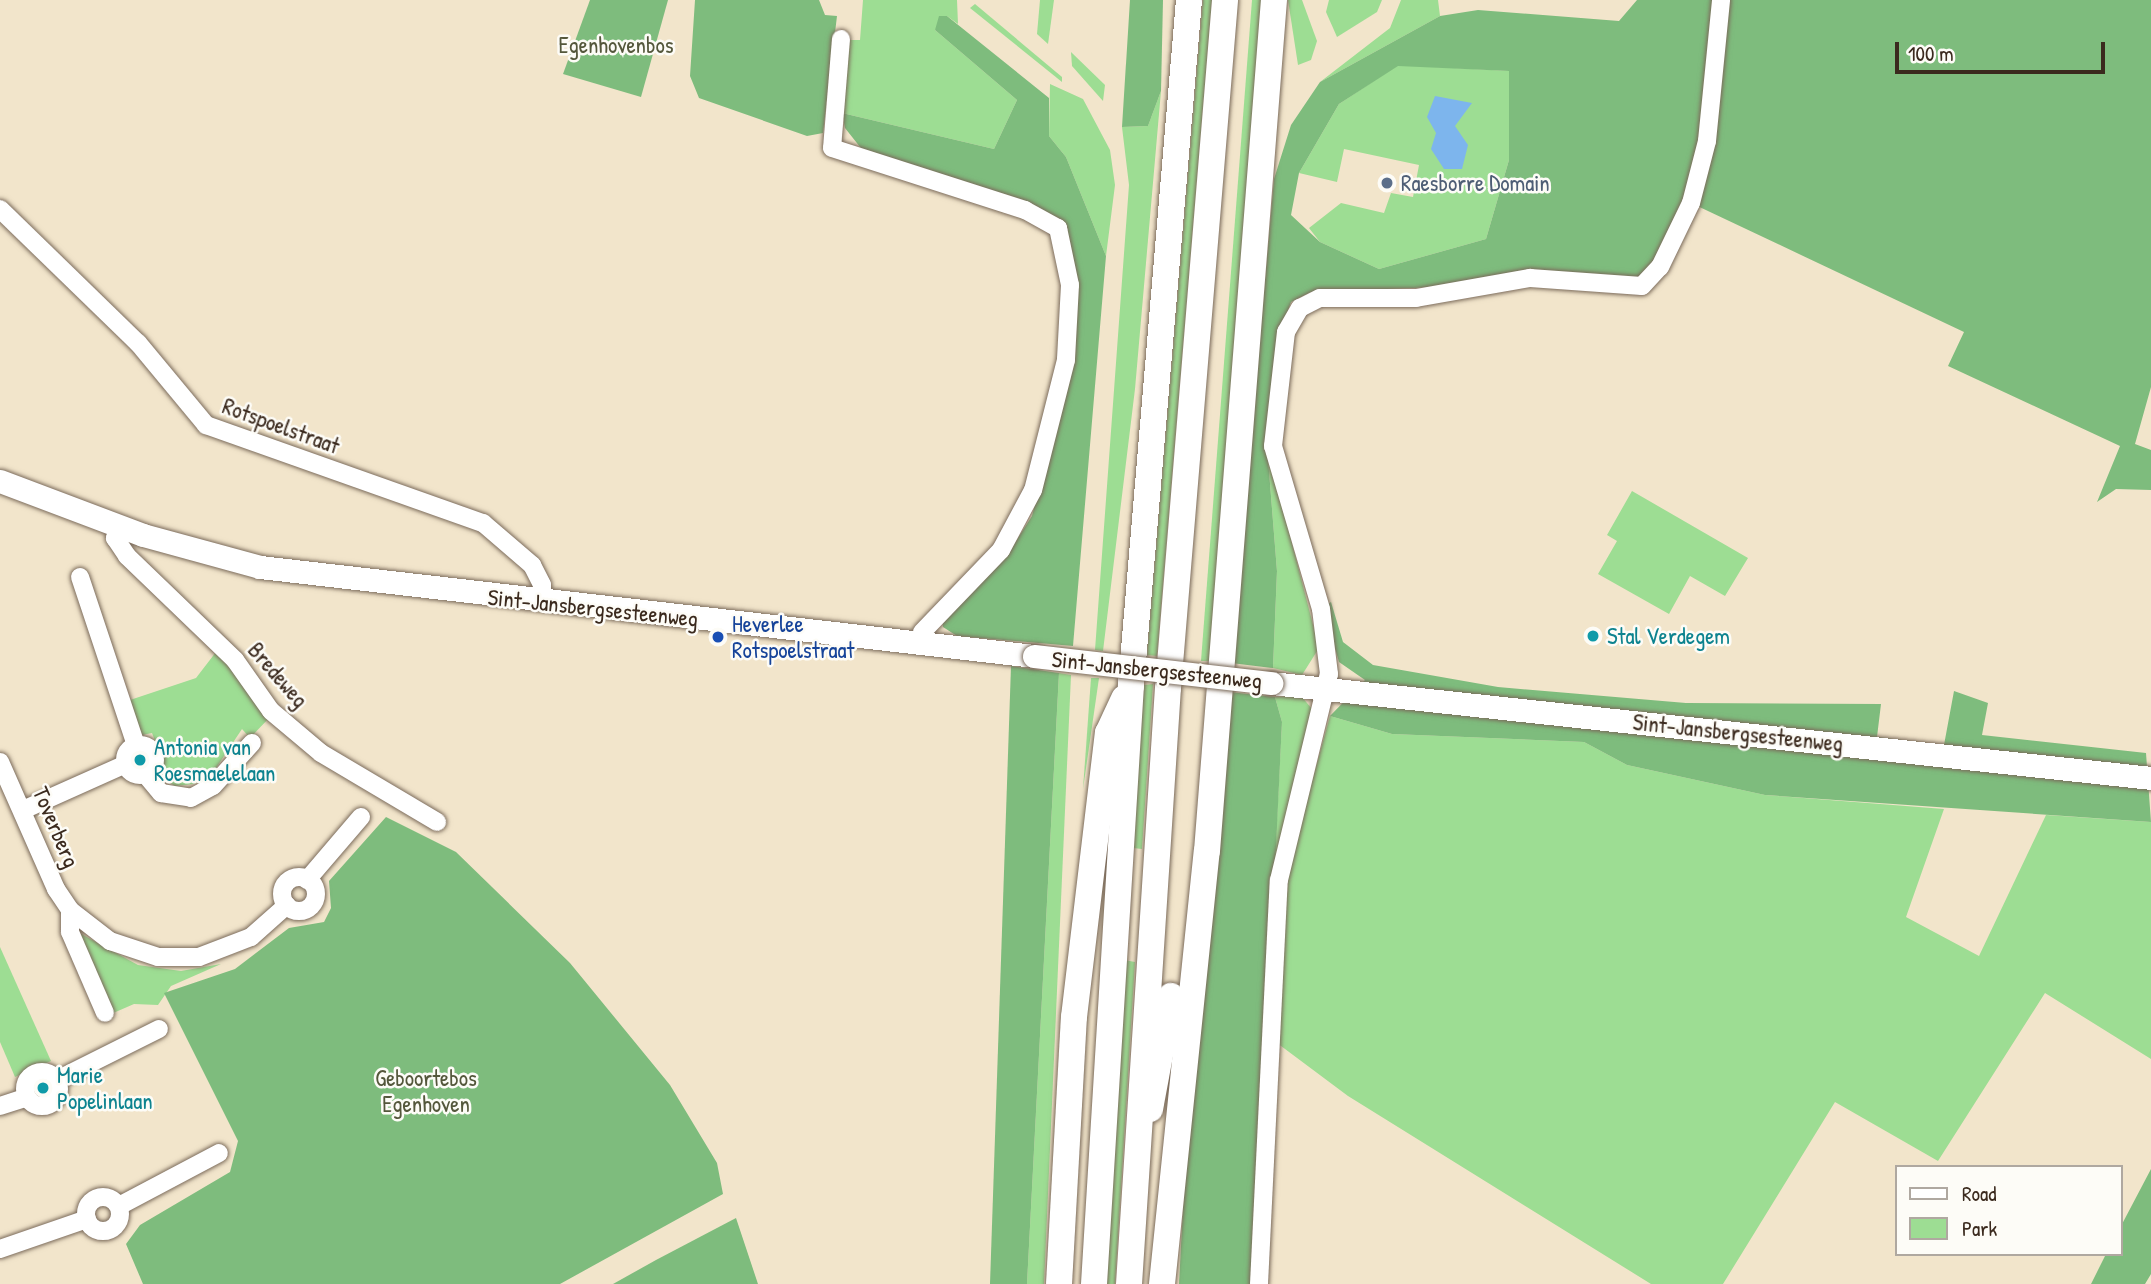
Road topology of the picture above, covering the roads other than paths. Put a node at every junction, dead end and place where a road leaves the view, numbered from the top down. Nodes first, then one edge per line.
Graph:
1 (1189, 0) edge
2 (1225, 0) edge
3 (1274, 0) edge
4 (1721, 0) edge
5 (841, 39) dead end
6 (0, 209) edge
7 (0, 481) edge
8 (118, 527) junction
9 (80, 577) dead end
10 (542, 602) junction
11 (922, 632) dead end
12 (1131, 685) junction
13 (1325, 688) junction
14 (1213, 726) junction
15 (252, 743) dead end
16 (136, 745) junction
17 (0, 762) edge
18 (126, 764) junction
19 (145, 774) junction
20 (2151, 778) edge
21 (23, 810) junction
22 (361, 817) dead end
23 (437, 822) dead end
24 (307, 880) junction
25 (287, 905) junction
26 (70, 910) junction
27 (105, 1013) dead end
28 (159, 1029) dead end
29 (57, 1080) junction
30 (27, 1097) junction
31 (0, 1106) edge
32 (1136, 1132) junction
33 (219, 1153) dead end
34 (119, 1206) junction
35 (87, 1219) junction
36 (0, 1249) edge
37 (1059, 1284) edge
38 (1094, 1284) edge
39 (1129, 1284) edge
40 (1161, 1284) edge
41 (1259, 1284) edge

1 - 12 highway
2 - 32 highway
3 - 14 highway
4 - 13 street
5 - 11 street
6 - 10 street, Rotspoelstraat
7 - 8 main road, Sint-Jansbergsesteenweg
8 - 10 main road, Sint-Jansbergsesteenweg
8 - 23 street, Bredeweg
9 - 16 street
10 - 13 main road, Sint-Jansbergsesteenweg, bridge
12 - 37 highway
12 - 38 highway
13 - 20 main road, Sint-Jansbergsesteenweg
13 - 41 street
14 - 32 highway
14 - 40 highway
15 - 19 street
16 - 18 street
16 - 19 street
17 - 21 street, Toverberg
18 - 19 street
18 - 21 street
21 - 26 street, Toverberg
22 - 24 street
24 - 25 street
24 - 25 street
25 - 26 street
26 - 27 street, Toverberg
28 - 29 street
29 - 30 street
29 - 30 street
30 - 31 street
32 - 39 highway
33 - 34 street
34 - 35 street
34 - 35 street
35 - 36 street

